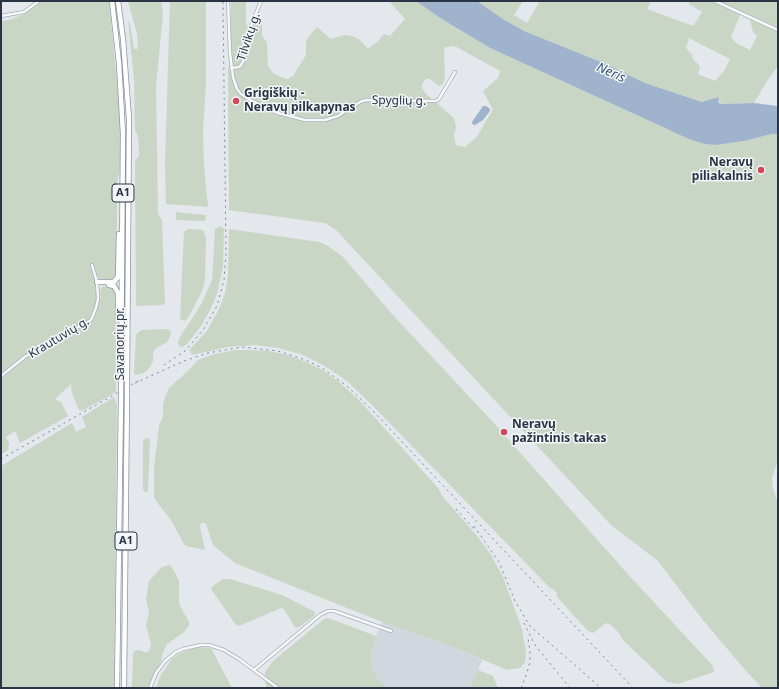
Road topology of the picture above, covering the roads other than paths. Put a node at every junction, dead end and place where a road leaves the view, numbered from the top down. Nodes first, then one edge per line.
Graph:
1 (39, 1) edge
2 (112, 1) edge
3 (118, 1) edge
4 (228, 1) edge
5 (261, 1) edge
6 (715, 1) edge
7 (1, 16) edge
8 (778, 30) edge
9 (231, 68) junction
10 (455, 72) dead end
11 (123, 134) junction
12 (92, 265) dead end
13 (97, 284) junction
14 (1, 376) edge
15 (121, 385) junction
16 (391, 631) dead end
17 (254, 670) junction
18 (117, 688) edge
19 (124, 688) edge
20 (150, 688) edge
21 (278, 688) edge

1 - 7 street
2 - 11 highway, Savanorių pr. / A1
3 - 19 highway, Savanorių pr. / A1, bridge
4 - 9 street, Spyglių g.
5 - 9 street, Tilvikų g.
6 - 8 street
9 - 10 street, Spyglių g.
11 - 13 highway
11 - 15 highway, Savanorių pr. / A1
12 - 13 street, Krautuvių g.
13 - 14 street, Krautuvių g.
13 - 15 highway
15 - 18 highway, Savanorių pr. / A1, bridge
16 - 17 street
17 - 20 street
17 - 21 street

